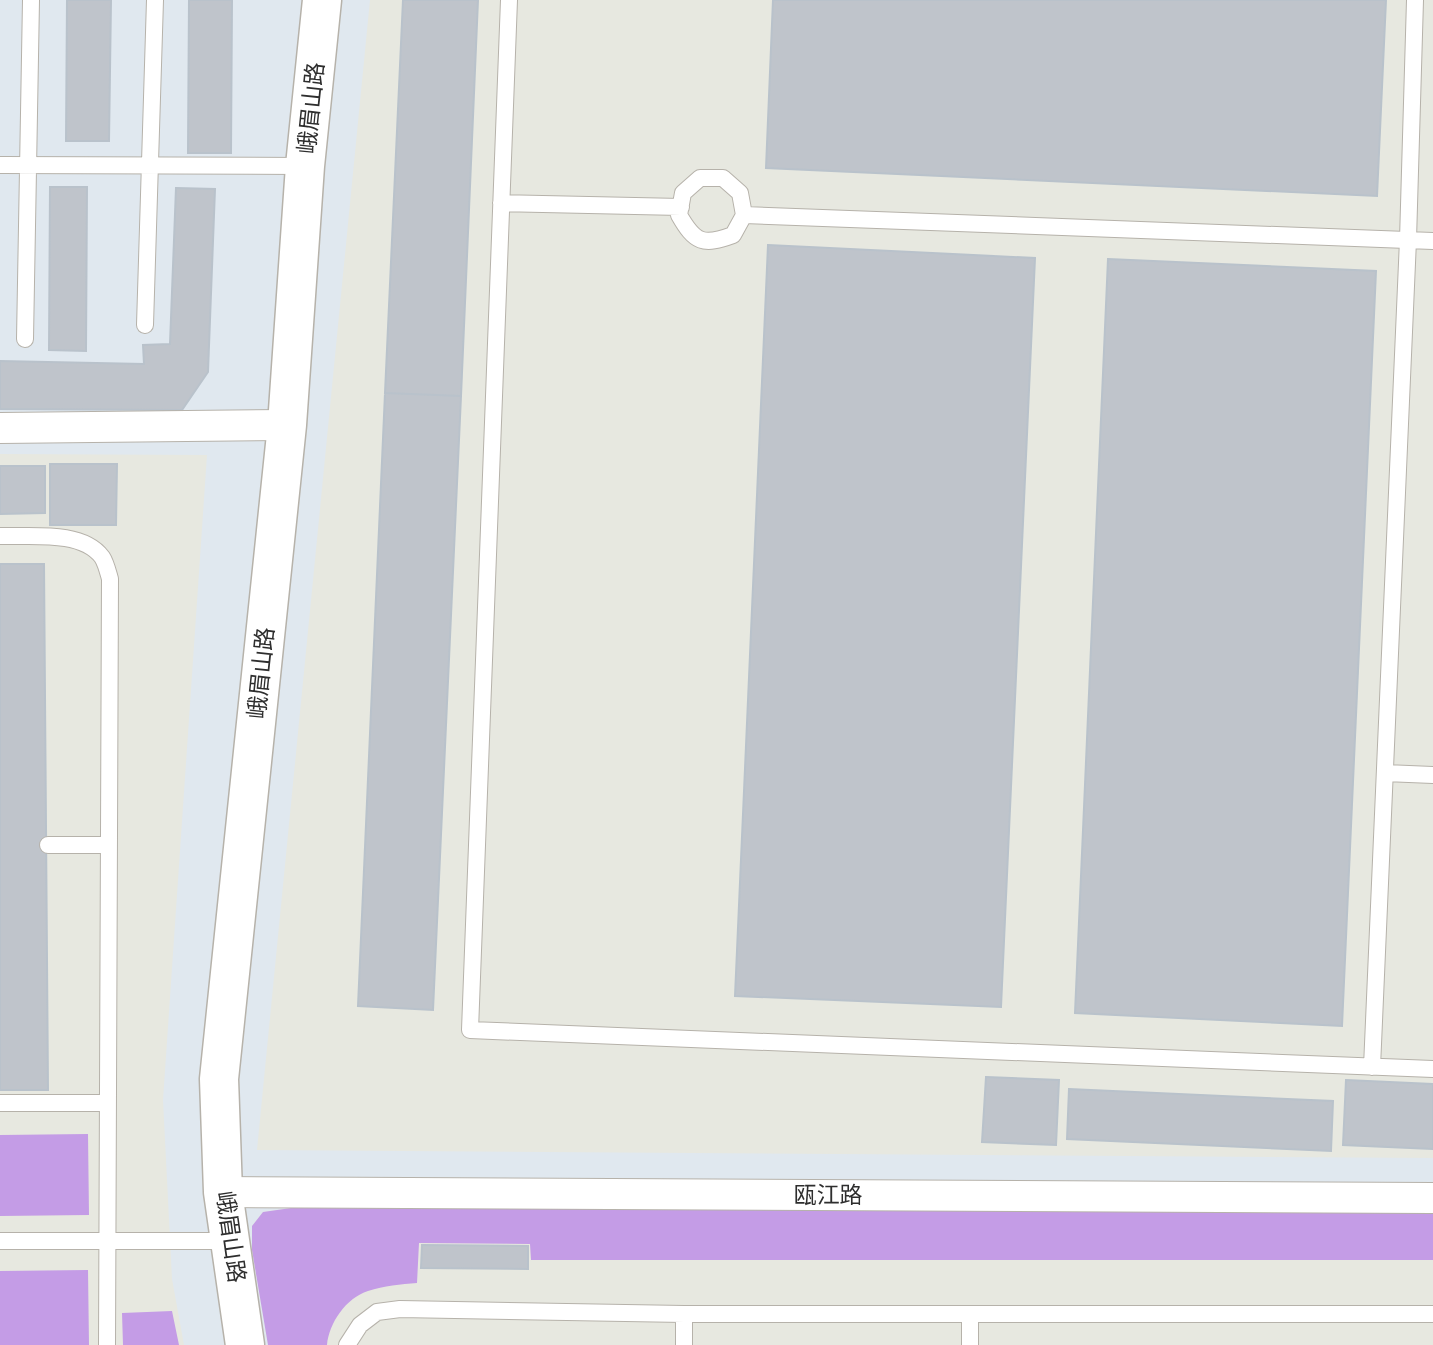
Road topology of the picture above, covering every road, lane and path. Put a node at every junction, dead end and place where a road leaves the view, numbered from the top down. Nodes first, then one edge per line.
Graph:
1 (31, 0) edge
2 (155, 0) edge
3 (509, 0) edge
4 (1415, 0) edge
5 (320, 7) edge
6 (0, 165) edge
7 (28, 166) junction
8 (149, 166) junction
9 (305, 166) junction
10 (501, 203) junction
11 (681, 207) junction
12 (744, 215) junction
13 (1408, 240) junction
14 (1433, 241) edge
15 (145, 325) dead end
16 (24, 340) dead end
17 (287, 425) junction
18 (0, 428) edge
19 (0, 537) edge
20 (1385, 773) junction
21 (1433, 775) edge
22 (48, 845) dead end
23 (109, 845) junction
24 (1372, 1067) junction
25 (1433, 1069) edge
26 (0, 1103) edge
27 (108, 1103) junction
28 (223, 1192) junction
29 (1433, 1198) edge
30 (0, 1241) edge
31 (107, 1241) junction
32 (231, 1241) junction
33 (684, 1314) junction
34 (970, 1314) junction
35 (1433, 1314) edge
36 (107, 1345) edge
37 (245, 1345) edge
38 (347, 1345) edge
39 (684, 1345) edge
40 (970, 1345) edge

1 - 7 lane
2 - 8 lane
3 - 10 lane
4 - 13 lane
5 - 9 street, 峨眉山路
6 - 7 lane
7 - 8 lane
7 - 16 lane
8 - 9 lane
8 - 15 lane
9 - 17 street, 峨眉山路
10 - 11 lane
10 - 24 lane
11 - 12 lane
11 - 12 lane
12 - 13 lane
13 - 14 lane
13 - 20 lane
17 - 18 street
17 - 28 street, 峨眉山路
19 - 23 lane
20 - 21 lane
20 - 24 lane
22 - 23 lane
23 - 27 lane
24 - 25 lane
26 - 27 lane
27 - 31 lane
28 - 29 street, 瓯江路
28 - 32 street, 峨眉山路
30 - 31 lane
31 - 32 lane
31 - 36 lane
32 - 37 street, 峨眉山路
33 - 34 lane
33 - 38 lane
33 - 39 lane
34 - 35 lane
34 - 40 lane

